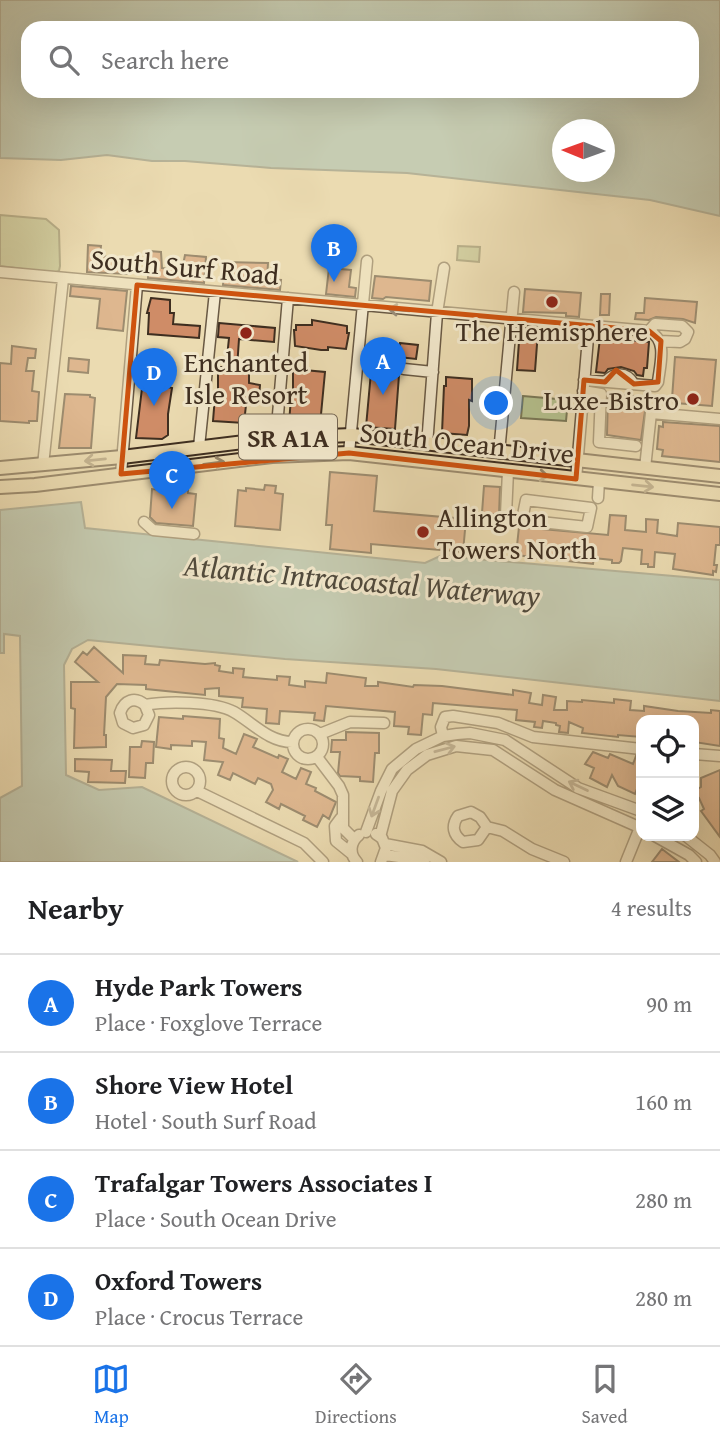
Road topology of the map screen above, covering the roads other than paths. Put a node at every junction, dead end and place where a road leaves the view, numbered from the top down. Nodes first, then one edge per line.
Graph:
1 (367, 261) dead end
2 (444, 268) dead end
3 (0, 272) edge
4 (63, 279) junction
5 (136, 285) junction
6 (215, 292) junction
7 (514, 292) dead end
8 (288, 298) junction
9 (363, 307) junction
10 (437, 313) junction
11 (512, 320) junction
12 (589, 326) junction
13 (404, 369) dead end
14 (433, 372) junction
15 (584, 380) junction
16 (583, 391) junction
17 (668, 405) dead end
18 (651, 412) junction
19 (720, 419) edge
20 (352, 435) junction
21 (276, 438) junction
22 (427, 445) junction
23 (636, 446) dead end
24 (199, 447) junction
25 (349, 453) junction
26 (499, 453) junction
27 (122, 457) junction
28 (577, 461) junction
29 (43, 466) junction
30 (0, 468) edge
31 (645, 468) junction
32 (508, 471) junction
33 (121, 474) junction
34 (720, 476) edge
35 (576, 479) junction
36 (599, 481) junction
37 (0, 487) edge
38 (720, 494) edge
39 (597, 498) dead end
40 (522, 520) junction
41 (145, 522) dead end
42 (194, 534) dead end
43 (145, 705) dead end
44 (384, 723) dead end
45 (320, 734) junction
46 (443, 736) junction
47 (292, 742) junction
48 (636, 748) edge
49 (699, 755) edge
50 (317, 757) junction
51 (720, 757) edge
52 (197, 790) dead end
53 (636, 809) edge
54 (342, 818) junction
55 (636, 825) edge
56 (487, 827) dead end
57 (366, 832) junction
58 (354, 839) junction
59 (636, 839) edge
60 (663, 841) edge
61 (692, 841) edge
62 (383, 850) edge
63 (354, 858) edge
64 (323, 862) edge
65 (441, 862) edge
66 (564, 862) edge
67 (626, 862) edge
68 (696, 862) edge
69 (715, 862) edge

1 - 9 street
2 - 10 street
3 - 4 street, South Surf Road
4 - 5 street, South Surf Road
4 - 29 street
5 - 6 street, South Surf Road
5 - 27 street
6 - 8 street, South Surf Road
6 - 24 street
7 - 11 street
8 - 9 street, South Surf Road
8 - 21 street
10 -> 9 street, South Surf Road
9 - 20 street
10 - 11 street, South Surf Road
10 - 14 street
11 - 12 street, South Surf Road
11 - 26 street
12 - 15 street
12 - 15 street, South Surf Road
13 - 14 street
14 - 22 street
15 - 16 street
16 - 23 street
16 - 28 street
17 - 18 street
18 - 19 street
18 - 31 street
20 - 21 main road, South Ocean Drive / SR A1A
20 - 22 main road, South Ocean Drive / SR A1A
20 - 25 street
21 - 24 main road, South Ocean Drive / SR A1A
22 - 26 main road, South Ocean Drive / SR A1A
24 - 27 main road, South Ocean Drive / SR A1A
25 - 32 main road, South Ocean Drive / SR A1A
33 -> 25 main road, South Ocean Drive / SR A1A
26 - 28 main road, South Ocean Drive / SR A1A
27 -> 29 main road, South Ocean Drive / SR A1A
27 - 33 street
28 - 31 main road, South Ocean Drive / SR A1A
28 - 35 street
29 - 30 main road, South Ocean Drive / SR A1A
31 - 34 main road, South Ocean Drive / SR A1A
32 -> 35 main road, South Ocean Drive / SR A1A
32 - 40 street
33 - 37 main road, South Ocean Drive / SR A1A
35 - 36 main road, South Ocean Drive / SR A1A
36 -> 38 main road, South Ocean Drive / SR A1A
36 - 39 street
40 - 40 street
41 - 42 street
43 - 47 street
44 - 45 street
45 - 47 street
45 - 50 street
46 - 48 street
53 -> 46 street
46 -> 57 street
47 - 50 street
49 - 51 street
50 - 54 street
52 - 64 street
54 - 58 street
54 - 63 street
62 -> 55 street
56 - 66 street
57 - 58 street
57 - 62 street
58 - 63 street
59 - 67 street
60 - 68 street
61 - 69 street
62 - 65 street

